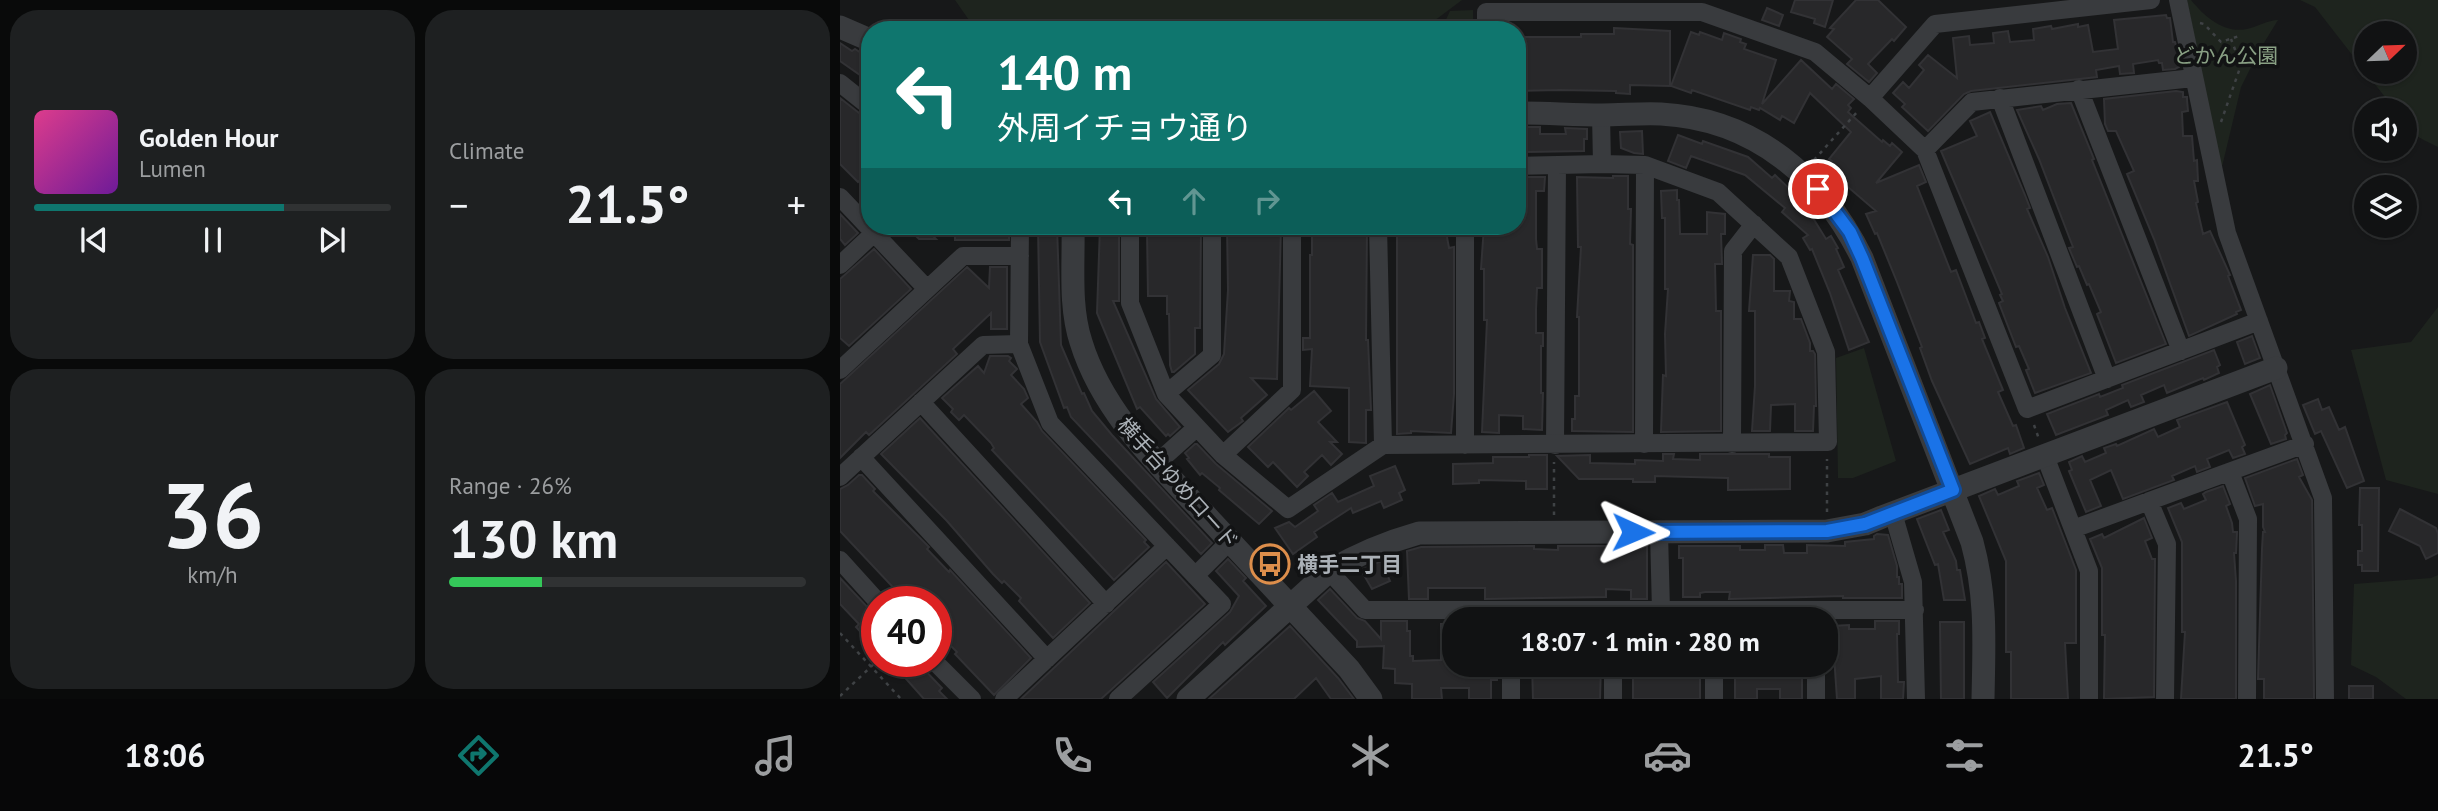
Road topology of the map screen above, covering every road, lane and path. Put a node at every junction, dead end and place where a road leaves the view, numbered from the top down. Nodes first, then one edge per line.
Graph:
1 (2151, 0) edge
2 (2178, 0) edge
3 (1486, 21) edge
4 (2183, 26) junction
5 (840, 27) edge
6 (861, 36) edge
7 (2239, 36) dead end
8 (2231, 39) junction
9 (2193, 78) junction
10 (840, 83) edge
11 (2079, 89) junction
12 (861, 97) edge
13 (1870, 98) junction
14 (2000, 98) junction
15 (1526, 113) edge
16 (1601, 115) junction
17 (2206, 138) junction
18 (1925, 150) junction
19 (1602, 164) junction
20 (1646, 165) junction
21 (1526, 166) edge
22 (1557, 166) junction
23 (1802, 173) junction
24 (840, 197) edge
25 (861, 219) edge
26 (1754, 224) junction
27 (872, 235) edge
28 (876, 235) edge
29 (1020, 235) edge
30 (1073, 235) edge
31 (1130, 235) edge
32 (1212, 235) edge
33 (1292, 235) edge
34 (1378, 235) edge
35 (1465, 235) edge
36 (1020, 256) junction
37 (840, 265) edge
38 (927, 289) junction
39 (2259, 321) junction
40 (1019, 344) junction
41 (2181, 351) junction
42 (2276, 368) junction
43 (840, 370) edge
44 (2107, 379) junction
45 (1166, 394) junction
46 (921, 402) junction
47 (2027, 409) junction
48 (1196, 428) junction
49 (1644, 444) junction
50 (1732, 444) junction
51 (2305, 444) junction
52 (1383, 445) junction
53 (1465, 445) junction
54 (1555, 445) junction
55 (1223, 455) junction
56 (2045, 456) junction
57 (861, 457) junction
58 (1157, 463) junction
59 (1554, 464) dead end
60 (2230, 472) junction
61 (1827, 474) dead end
62 (840, 477) edge
63 (1953, 490) junction
64 (2149, 502) junction
65 (1894, 513) junction
66 (1554, 515) dead end
67 (1827, 517) dead end
68 (2073, 529) junction
69 (1659, 532) junction
70 (1230, 541) junction
71 (1167, 546) junction
72 (840, 560) edge
73 (1329, 571) junction
74 (1195, 576) junction
75 (864, 586) edge
76 (1106, 604) junction
77 (1290, 605) junction
78 (1661, 607) edge
79 (1915, 610) junction
80 (1442, 613) edge
81 (1838, 614) edge
82 (840, 633) edge
83 (861, 656) edge
84 (1047, 659) junction
85 (861, 676) edge
86 (880, 677) edge
87 (950, 677) edge
88 (1511, 677) edge
89 (1613, 677) edge
90 (1713, 677) edge
91 (1816, 677) edge
92 (840, 696) edge
93 (1128, 696) edge
94 (901, 699) edge
95 (972, 699) edge
96 (1004, 699) edge
97 (1188, 699) edge
98 (1371, 699) edge
99 (1511, 699) edge
100 (1613, 699) edge
101 (1714, 699) edge
102 (1816, 699) edge
103 (1916, 699) edge
104 (1983, 699) edge
105 (2089, 699) edge
106 (2165, 699) edge
107 (2247, 699) edge
108 (2325, 699) edge

1 - 13 street
2 - 4 street
3 - 13 street
4 - 8 path
4 - 9 street
5 - 6 street
7 - 8 path
8 - 17 path
9 - 11 street
9 - 17 street
10 - 12 street
11 - 14 street
11 - 41 street
13 - 18 street
13 - 23 path
14 - 18 street
14 - 44 street
15 - 16 street
16 - 19 street
16 - 23 street
17 - 39 street
18 - 47 street
19 - 20 street
19 - 22 street
20 - 26 street
20 - 49 street
21 - 22 street
22 - 54 street
23 - 63 street
24 - 25 street
26 - 50 street
26 - 50 street
27 - 37 street
28 - 38 street
29 - 36 street
30 - 58 street, 横手台ゆめロード
31 - 45 street
32 - 45 street
33 - 55 street
34 - 52 street
35 - 53 street
36 - 38 street
36 - 40 street
38 - 43 street
39 - 41 street
39 - 42 street
40 - 46 street
40 - 71 street
41 - 44 street
42 - 51 street
42 - 56 street
44 - 47 street
45 - 48 street
46 - 57 street
46 - 76 street
47 - 56 path
48 - 55 street
48 - 58 street
49 - 50 street
49 - 54 street
51 - 60 street
51 - 108 street
52 - 53 street
52 - 55 street
53 - 54 street
56 - 63 street
56 - 68 street
57 - 62 street
57 - 84 street
58 - 70 street, 横手台ゆめロード
59 - 66 path
60 - 64 street
60 - 107 street
61 - 67 path
63 - 65 street
63 - 104 street
64 - 68 street
64 - 106 street
65 - 69 street
65 - 79 street
68 - 105 street
69 - 73 street
69 - 78 street
70 - 74 street
70 - 77 street, 横手台ゆめロード
71 - 74 street
71 - 76 street
72 - 75 street
73 - 77 street
73 - 80 street
74 - 93 street
76 - 84 street
77 - 97 street
77 - 98 street, 横手台ゆめロード
79 - 81 street
79 - 103 street
82 - 83 path
84 - 96 street
85 - 92 path
86 - 94 path
87 - 95 street
88 - 99 street
89 - 100 street
90 - 101 street
91 - 102 street

